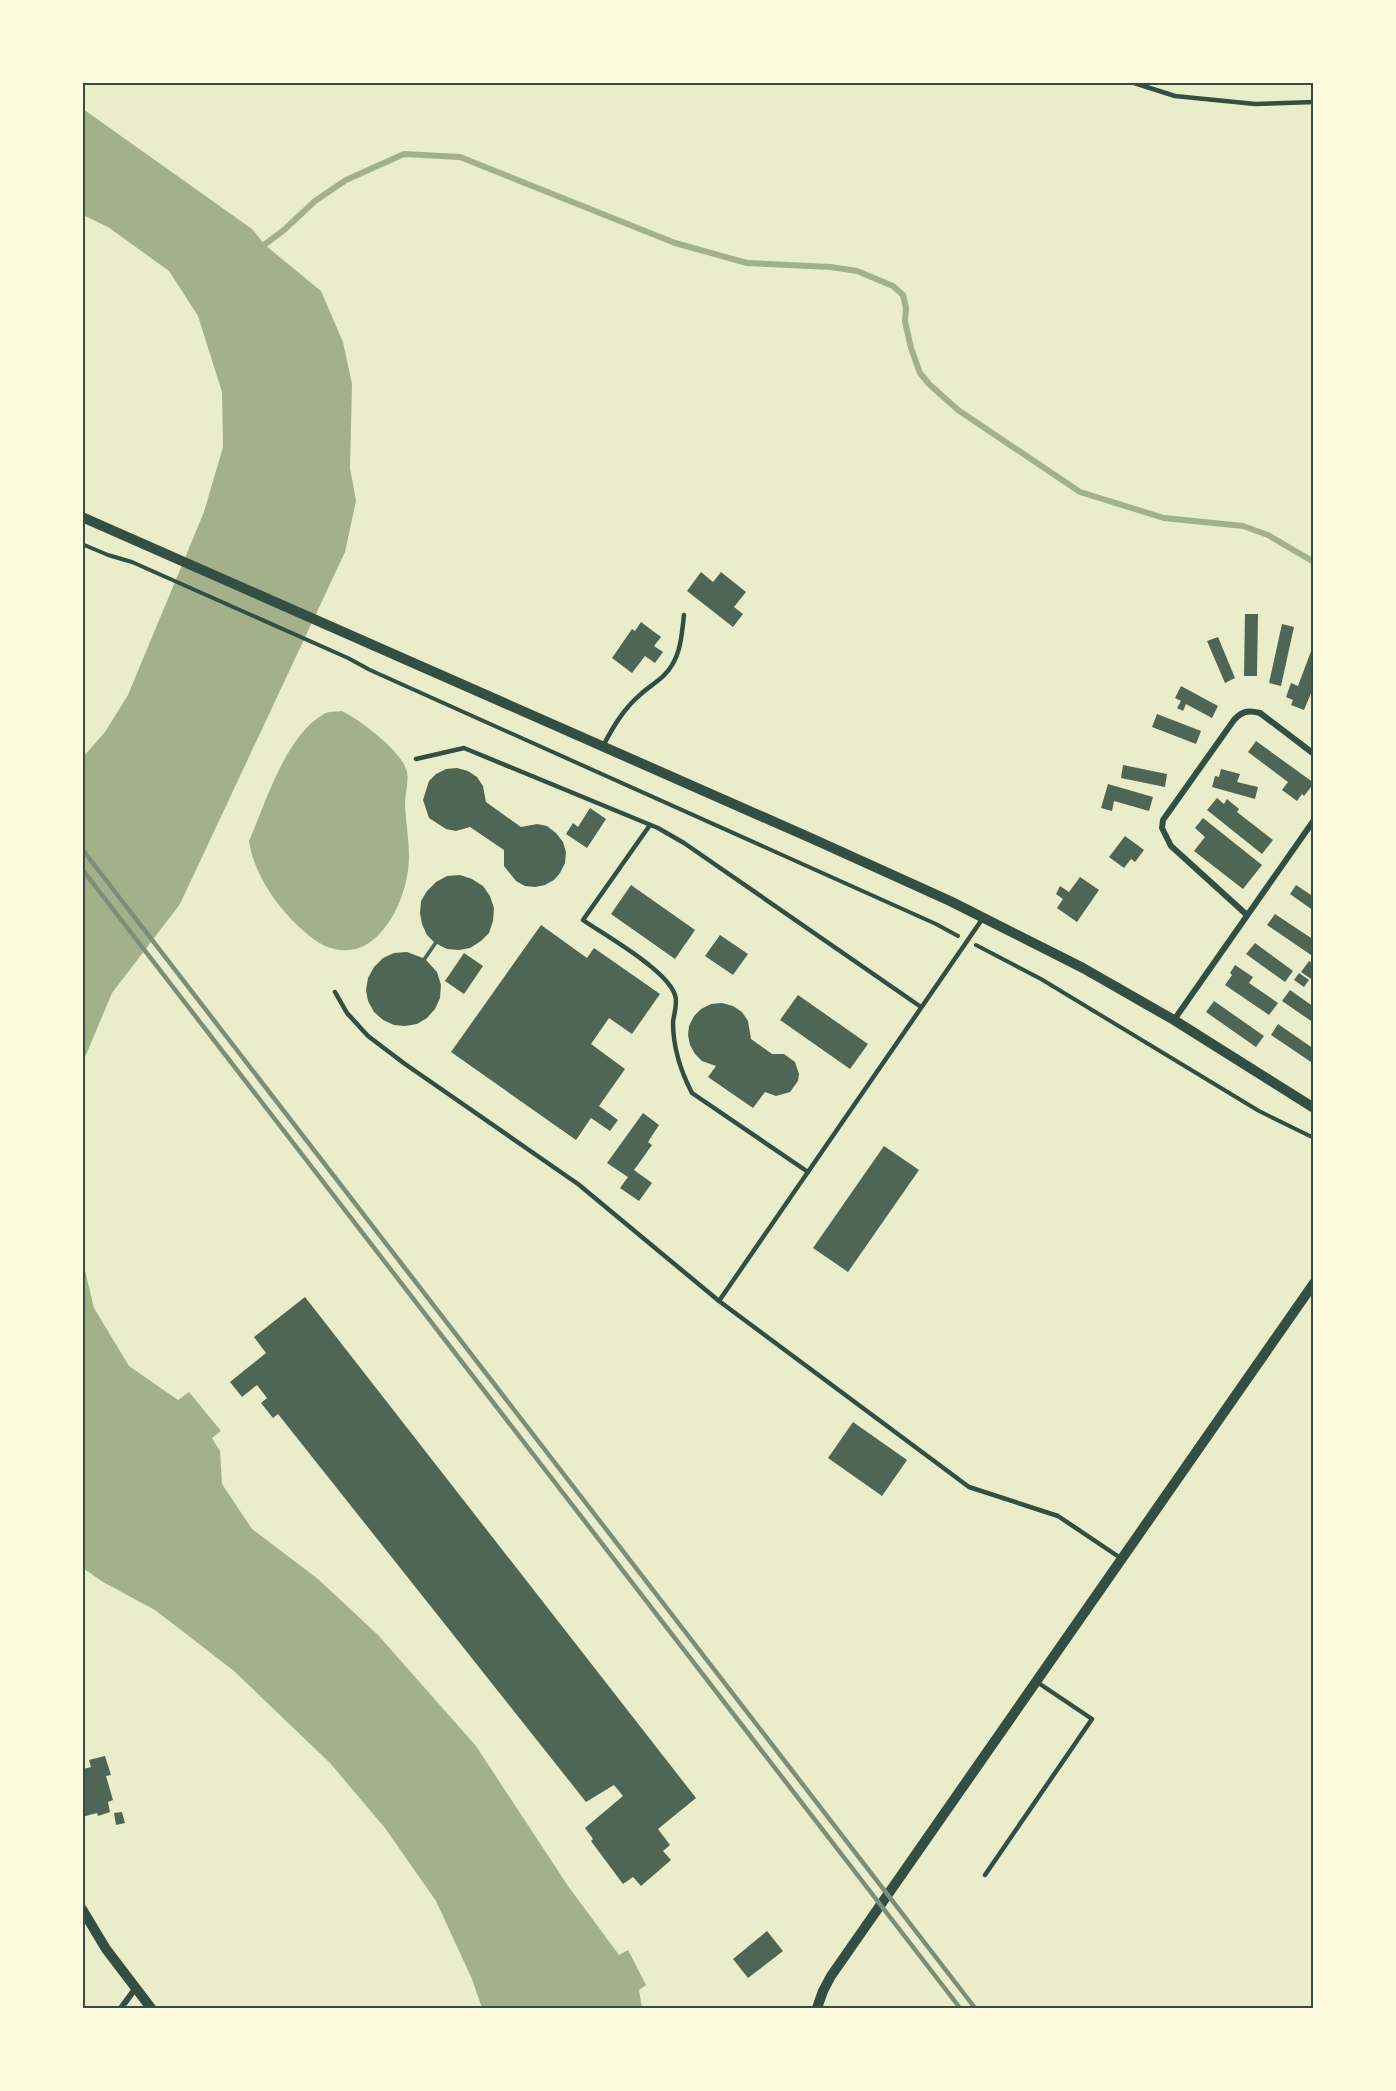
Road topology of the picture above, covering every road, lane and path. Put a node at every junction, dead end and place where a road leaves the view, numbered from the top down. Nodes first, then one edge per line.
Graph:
1 (1131, 82) edge
2 (1314, 102) edge
3 (82, 517) edge
4 (82, 544) edge
5 (684, 615) dead end
6 (603, 746) junction
7 (1314, 754) edge
8 (416, 759) dead end
9 (1314, 820) edge
10 (650, 825) junction
11 (1247, 915) junction
12 (983, 918) junction
13 (967, 941) junction
14 (334, 992) dead end
15 (921, 1007) junction
16 (1174, 1020) junction
17 (1312, 1104) edge
18 (1314, 1138) edge
19 (808, 1172) junction
20 (1314, 1283) edge
21 (719, 1301) junction
22 (1122, 1559) junction
23 (1037, 1682) junction
24 (985, 1875) dead end
25 (82, 1909) edge
26 (135, 1989) junction
27 (121, 2008) edge
28 (151, 2008) edge
29 (817, 2008) edge

1 - 2 lane
3 - 6 street
4 - 13 path
5 - 6 lane
6 - 12 street
7 - 11 street
8 - 10 lane
9 - 11 street
10 - 15 lane
10 - 19 lane
11 - 16 street
12 - 13 lane
12 - 16 street
13 - 15 lane
13 - 18 path
14 - 21 lane
15 - 19 lane
16 - 17 street
19 - 21 lane
20 - 22 street
21 - 22 lane
22 - 23 street
23 - 24 lane
23 - 29 street
25 - 26 street
26 - 27 street
26 - 28 street

